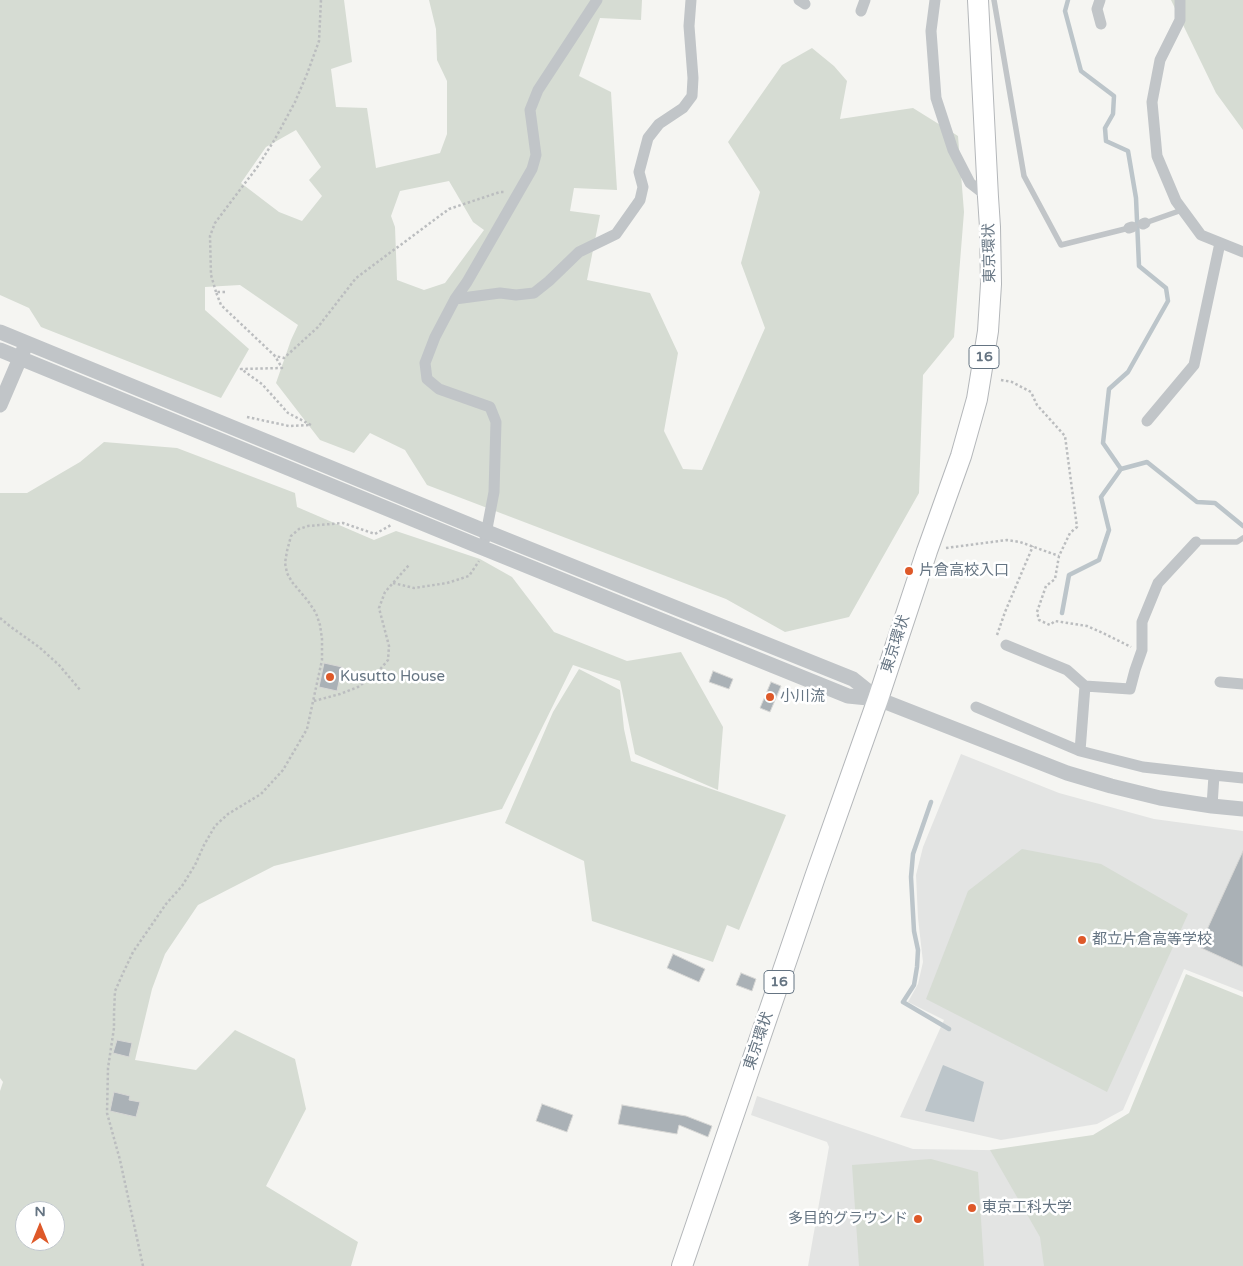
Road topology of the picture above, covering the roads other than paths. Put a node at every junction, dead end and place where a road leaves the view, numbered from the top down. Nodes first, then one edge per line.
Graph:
1 (597, 0) edge
2 (692, 0) edge
3 (935, 0) edge
4 (978, 0) edge
5 (994, 0) edge
6 (1100, 0) edge
7 (1180, 0) edge
8 (1101, 24) dead end
9 (988, 197) junction
10 (1182, 210) junction
11 (1220, 243) junction
12 (1243, 252) edge
13 (455, 299) junction
14 (0, 332) edge
15 (26, 342) junction
16 (0, 350) edge
17 (20, 358) junction
18 (0, 405) edge
19 (1148, 421) dead end
20 (487, 532) junction
21 (1243, 538) edge
22 (1196, 542) joint
23 (483, 548) junction
24 (1002, 643) road end
25 (1220, 682) dead end
26 (1243, 684) edge
27 (1085, 686) junction
28 (878, 699) junction
29 (976, 707) dead end
30 (1080, 751) junction
31 (1214, 776) junction
32 (1243, 778) edge
33 (1212, 806) junction
34 (1243, 808) edge
35 (682, 1266) edge

1 - 13 street
2 - 13 street
3 - 9 street
4 - 9 highway, 東京環状 / 16
5 - 10 lane
6 - 8 street
7 - 10 street
9 - 28 highway, 東京環状 / 16
10 - 11 street
11 - 12 street
11 - 19 street
13 - 20 street
14 - 15 street
15 - 17 street
15 - 20 street
16 - 17 street
17 - 18 street
17 - 23 street
20 - 23 street
20 - 28 street
21 - 22 lane
22 - 27 street
23 - 28 street
24 - 27 street
25 - 26 street
27 - 30 street
28 - 33 street
28 - 35 highway, 東京環状 / 16
29 - 30 street
30 - 31 street
31 - 32 street
31 - 33 street
33 - 34 street

